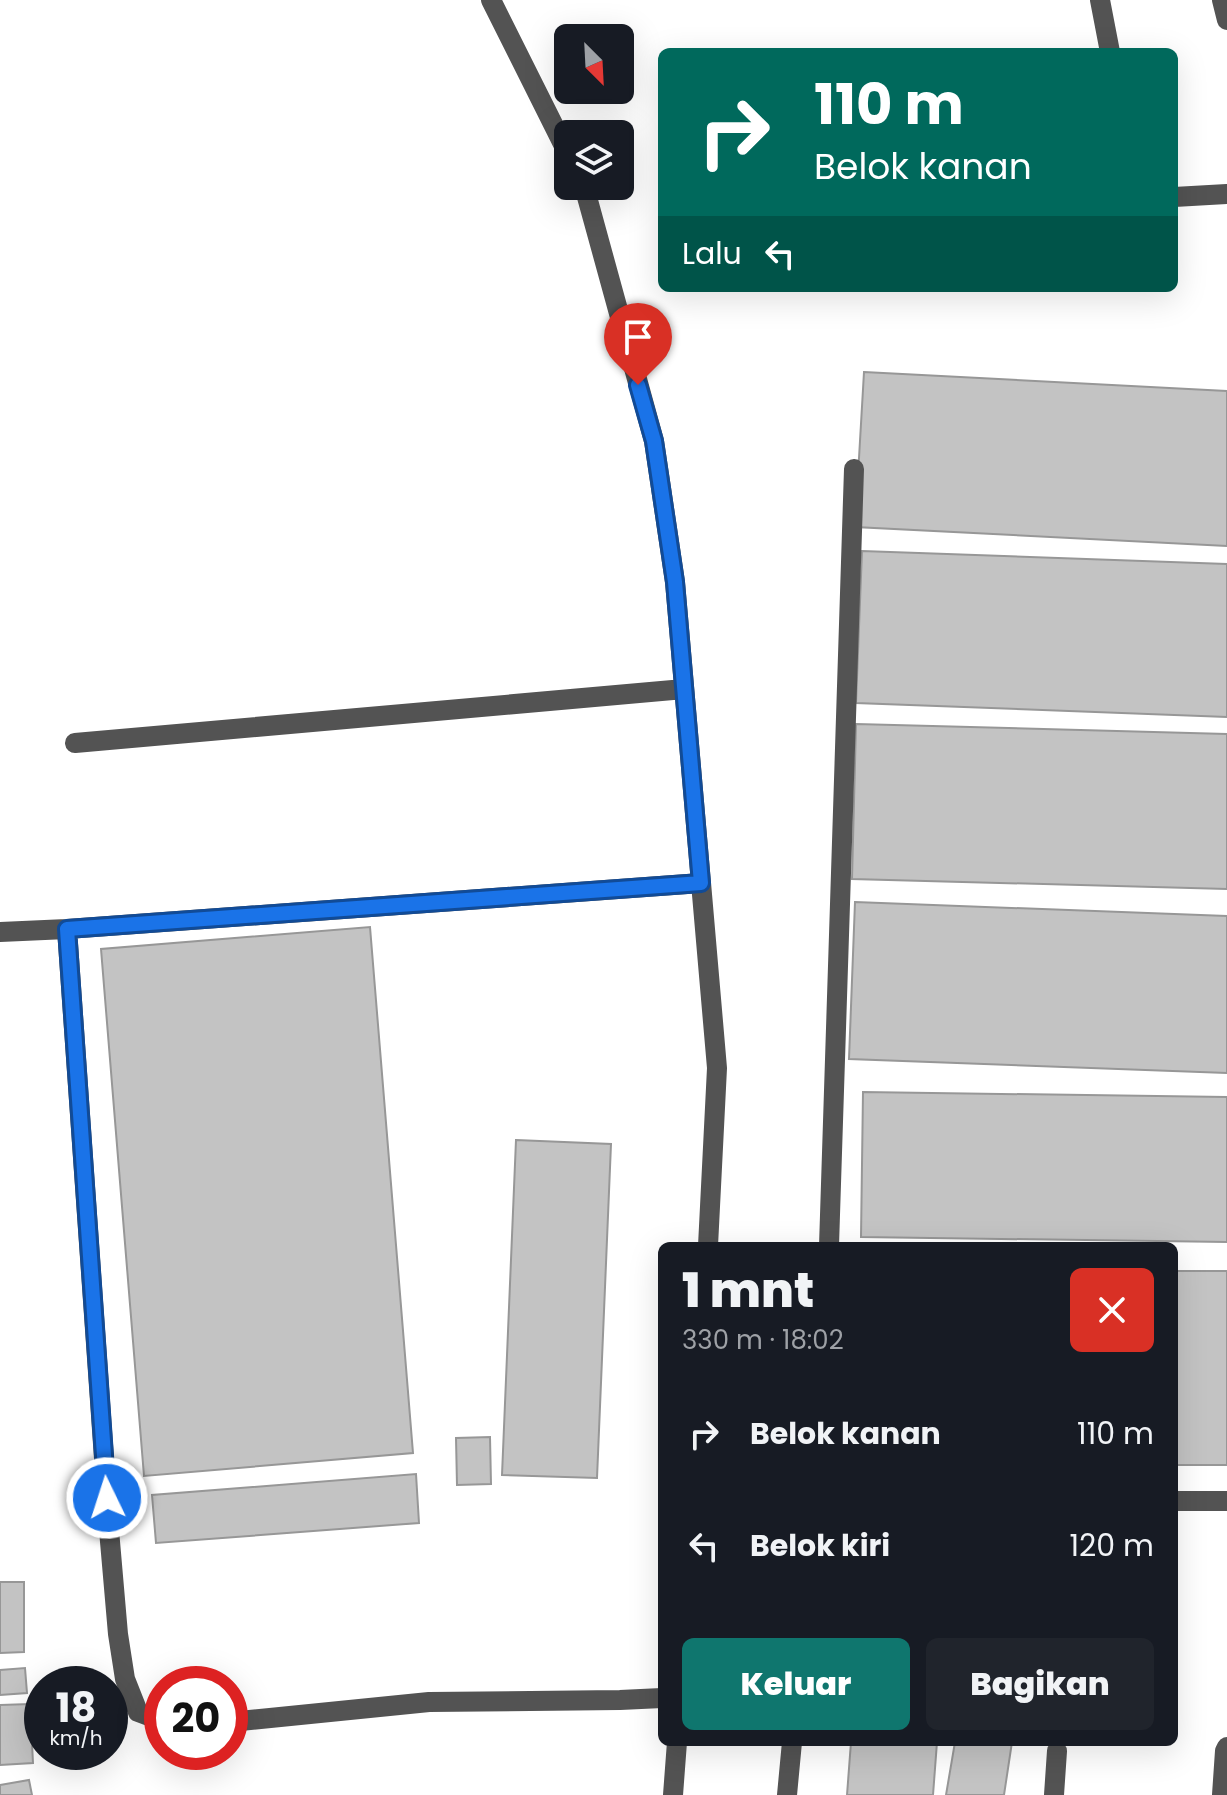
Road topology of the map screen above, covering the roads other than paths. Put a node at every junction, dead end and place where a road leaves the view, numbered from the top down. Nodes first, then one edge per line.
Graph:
1 (491, 0) edge
2 (1100, 0) edge
3 (1222, 0) edge
4 (1227, 20) edge
5 (1109, 48) edge
6 (554, 126) edge
7 (1227, 194) edge
8 (1178, 197) edge
9 (588, 200) edge
10 (854, 469) dead end
11 (684, 689) junction
12 (75, 743) dead end
13 (701, 883) junction
14 (67, 929) junction
15 (0, 932) edge
16 (708, 1242) edge
17 (829, 1242) edge
18 (1178, 1501) edge
19 (1227, 1501) edge
20 (658, 1698) edge
21 (144, 1714) edge
22 (248, 1720) edge
23 (677, 1746) edge
24 (792, 1746) edge
25 (1227, 1747) edge
26 (1057, 1751) dead end
27 (673, 1795) edge
28 (787, 1795) edge
29 (1054, 1795) edge
30 (1222, 1795) edge

1 - 6 street
2 - 5 street
3 - 4 street
7 - 8 street
9 - 11 street
10 - 17 street
11 - 12 street
11 - 13 street
13 - 14 street
13 - 16 street
14 - 15 street
14 - 21 street
18 - 19 street
20 - 22 street
23 - 27 street
24 - 28 street
25 - 30 street
26 - 29 street

